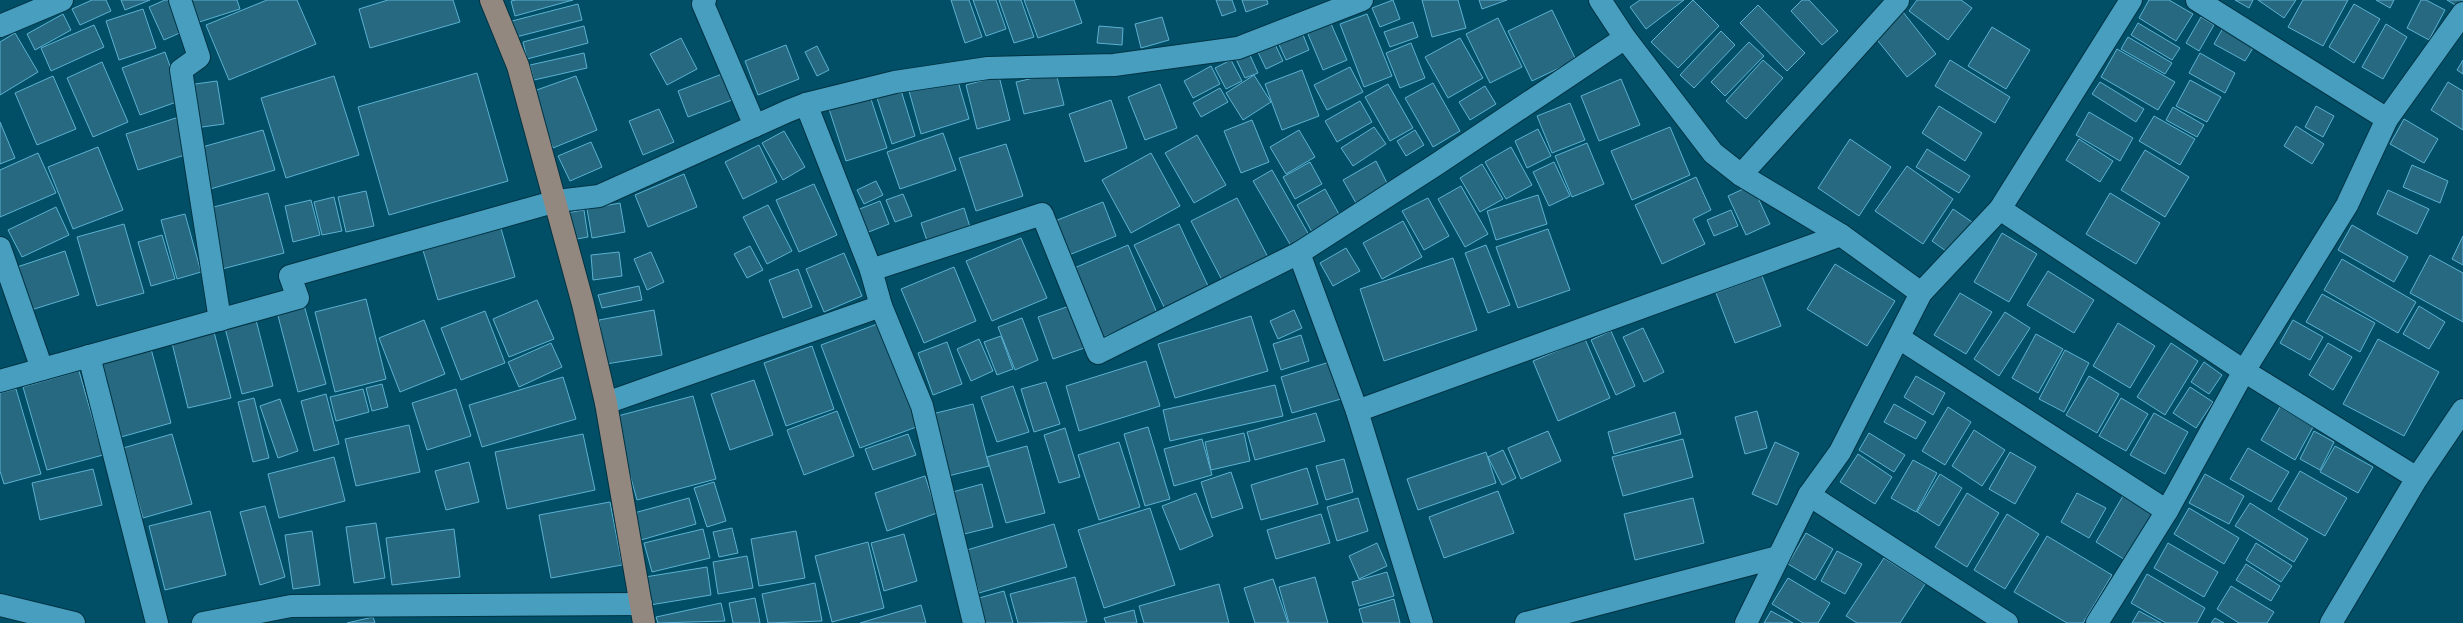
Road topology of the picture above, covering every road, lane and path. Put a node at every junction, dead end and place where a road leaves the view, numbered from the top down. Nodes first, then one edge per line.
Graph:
1 (62, 0) edge
2 (180, 0) edge
3 (491, 0) edge
4 (705, 0) edge
5 (1362, 0) edge
6 (1600, 0) edge
7 (2131, 0) edge
8 (2197, 0) edge
9 (1898, 1) edge
10 (2463, 13) edge
11 (0, 26) edge
12 (1625, 38) junction
13 (806, 104) junction
14 (2387, 119) junction
15 (755, 126) junction
16 (1741, 175) junction
17 (557, 201) junction
18 (2000, 209) junction
19 (1841, 235) junction
20 (0, 248) edge
21 (1299, 253) junction
22 (871, 270) junction
23 (1921, 293) junction
24 (881, 306) junction
25 (220, 320) junction
26 (1899, 338) junction
27 (89, 356) junction
28 (42, 369) junction
29 (2244, 371) junction
30 (0, 381) edge
31 (606, 403) junction
32 (2463, 410) edge
33 (1357, 411) junction
34 (2416, 478) junction
35 (1809, 495) junction
36 (2167, 511) junction
37 (1778, 557) junction
38 (0, 605) edge
39 (642, 614) edge
40 (74, 623) edge
41 (157, 623) edge
42 (203, 623) edge
43 (974, 623) edge
44 (1422, 623) edge
45 (1526, 623) edge
46 (1746, 623) edge
47 (2007, 623) edge
48 (2097, 623) edge
49 (2331, 623) edge

1 - 11 street
2 - 25 street
3 - 17 main road
4 - 15 street
5 - 13 street
6 - 12 street
7 - 18 street
8 - 14 street
9 - 16 street
10 - 14 street
12 - 16 street
12 - 21 street
13 - 15 street
13 - 22 street
14 - 29 street
15 - 17 street
16 - 19 street
17 - 25 street
17 - 31 main road
18 - 23 street
18 - 29 street
19 - 23 street
19 - 33 street
20 - 28 street
21 - 22 street
21 - 33 street
22 - 24 street
23 - 26 street
24 - 31 street
24 - 43 street
25 - 27 street
26 - 35 street
26 - 36 street
27 - 28 street
27 - 41 street
28 - 30 street
29 - 34 street
29 - 36 street
31 - 39 main road
32 - 34 street
33 - 44 street
34 - 49 street
35 - 37 street
35 - 47 street
36 - 48 street
37 - 45 street
37 - 46 street
38 - 40 street
39 - 42 street

